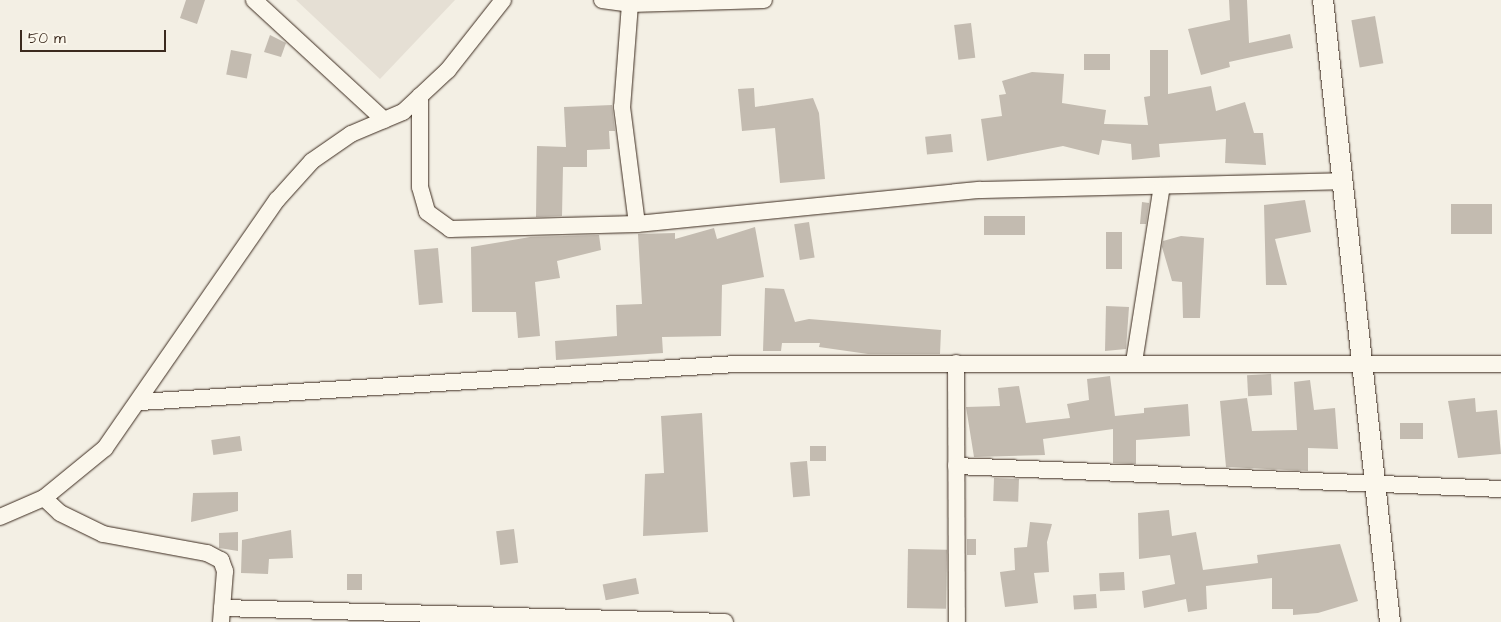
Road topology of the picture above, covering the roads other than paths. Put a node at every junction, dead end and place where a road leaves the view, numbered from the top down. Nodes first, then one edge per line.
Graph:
1 (254, 0) edge
2 (503, 0) edge
3 (602, 0) edge
4 (764, 0) edge
5 (1324, 0) edge
6 (630, 4) junction
7 (420, 96) junction
8 (384, 120) junction
9 (1342, 181) junction
10 (1162, 186) junction
11 (636, 224) junction
12 (1361, 361) junction
13 (1134, 362) junction
14 (956, 363) junction
15 (1501, 364) edge
16 (140, 402) junction
17 (956, 466) junction
18 (1376, 482) junction
19 (1501, 489) edge
20 (44, 498) junction
21 (0, 517) edge
22 (222, 615) edge
23 (360, 617) edge
24 (725, 622) edge
25 (957, 622) edge
26 (1390, 622) edge

1 - 8 street
2 - 7 street
3 - 6 street
4 - 6 street
5 - 9 street
6 - 11 street
7 - 8 street
7 - 11 street
8 - 16 street
9 - 10 street
9 - 12 street
10 - 11 street
10 - 13 street
12 - 13 street
12 - 15 street
12 - 18 street
13 - 14 street
14 - 16 street
14 - 17 street
16 - 20 street
17 - 18 street
17 - 25 street
18 - 19 street
18 - 26 street
20 - 21 street
20 - 22 street
22 - 23 street
23 - 24 street

